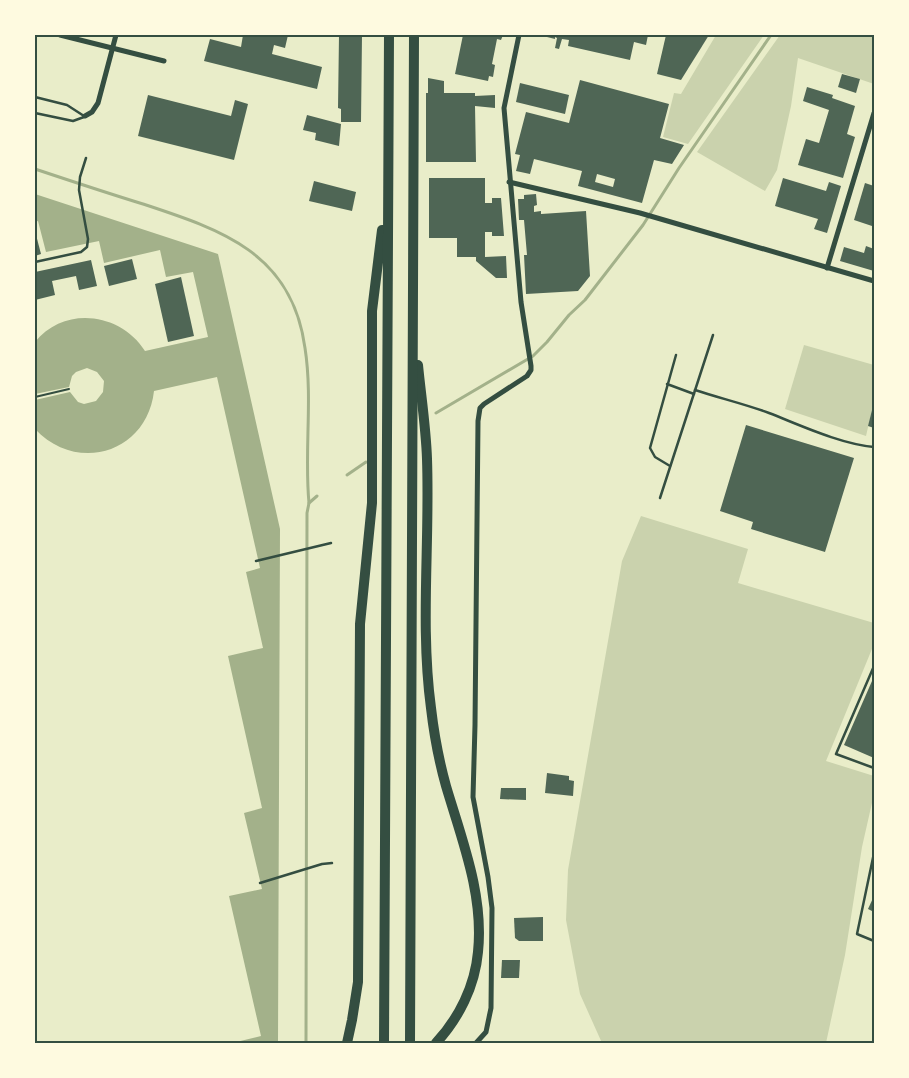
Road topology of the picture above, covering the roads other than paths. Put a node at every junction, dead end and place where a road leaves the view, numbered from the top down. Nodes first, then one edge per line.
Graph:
1 (60, 35) edge
2 (116, 35) edge
3 (389, 35) edge
4 (414, 35) edge
5 (519, 35) edge
6 (113, 48) junction
7 (164, 61) dead end
8 (35, 96) edge
9 (35, 113) edge
10 (874, 113) edge
11 (85, 116) junction
12 (86, 158) dead end
13 (509, 182) junction
14 (388, 185) junction
15 (35, 262) edge
16 (827, 268) junction
17 (874, 281) edge
18 (413, 310) junction
19 (713, 335) dead end
20 (676, 355) dead end
21 (667, 384) junction
22 (694, 392) junction
23 (874, 446) edge
24 (670, 466) junction
25 (660, 498) dead end
26 (331, 543) dead end
27 (256, 561) dead end
28 (874, 666) edge
29 (874, 768) edge
30 (874, 853) edge
31 (332, 863) dead end
32 (260, 883) dead end
33 (874, 941) edge
34 (347, 1043) edge
35 (384, 1043) edge
36 (410, 1043) edge
37 (436, 1043) edge
38 (476, 1043) edge

1 - 6 street
2 - 6 street
3 - 14 highway
4 - 18 highway
5 - 13 street
6 - 7 street
6 - 11 street
8 - 11 lane
9 - 11 lane
10 - 16 street
12 - 15 lane
13 - 16 street
13 - 38 street
14 - 34 highway
14 - 35 highway
16 - 17 street
18 - 36 highway
18 - 37 highway
19 - 22 lane
20 - 21 lane
21 - 22 lane
21 - 24 lane
22 - 23 lane
22 - 24 lane
24 - 25 lane
26 - 27 lane
28 - 29 lane
30 - 33 lane
31 - 32 lane

